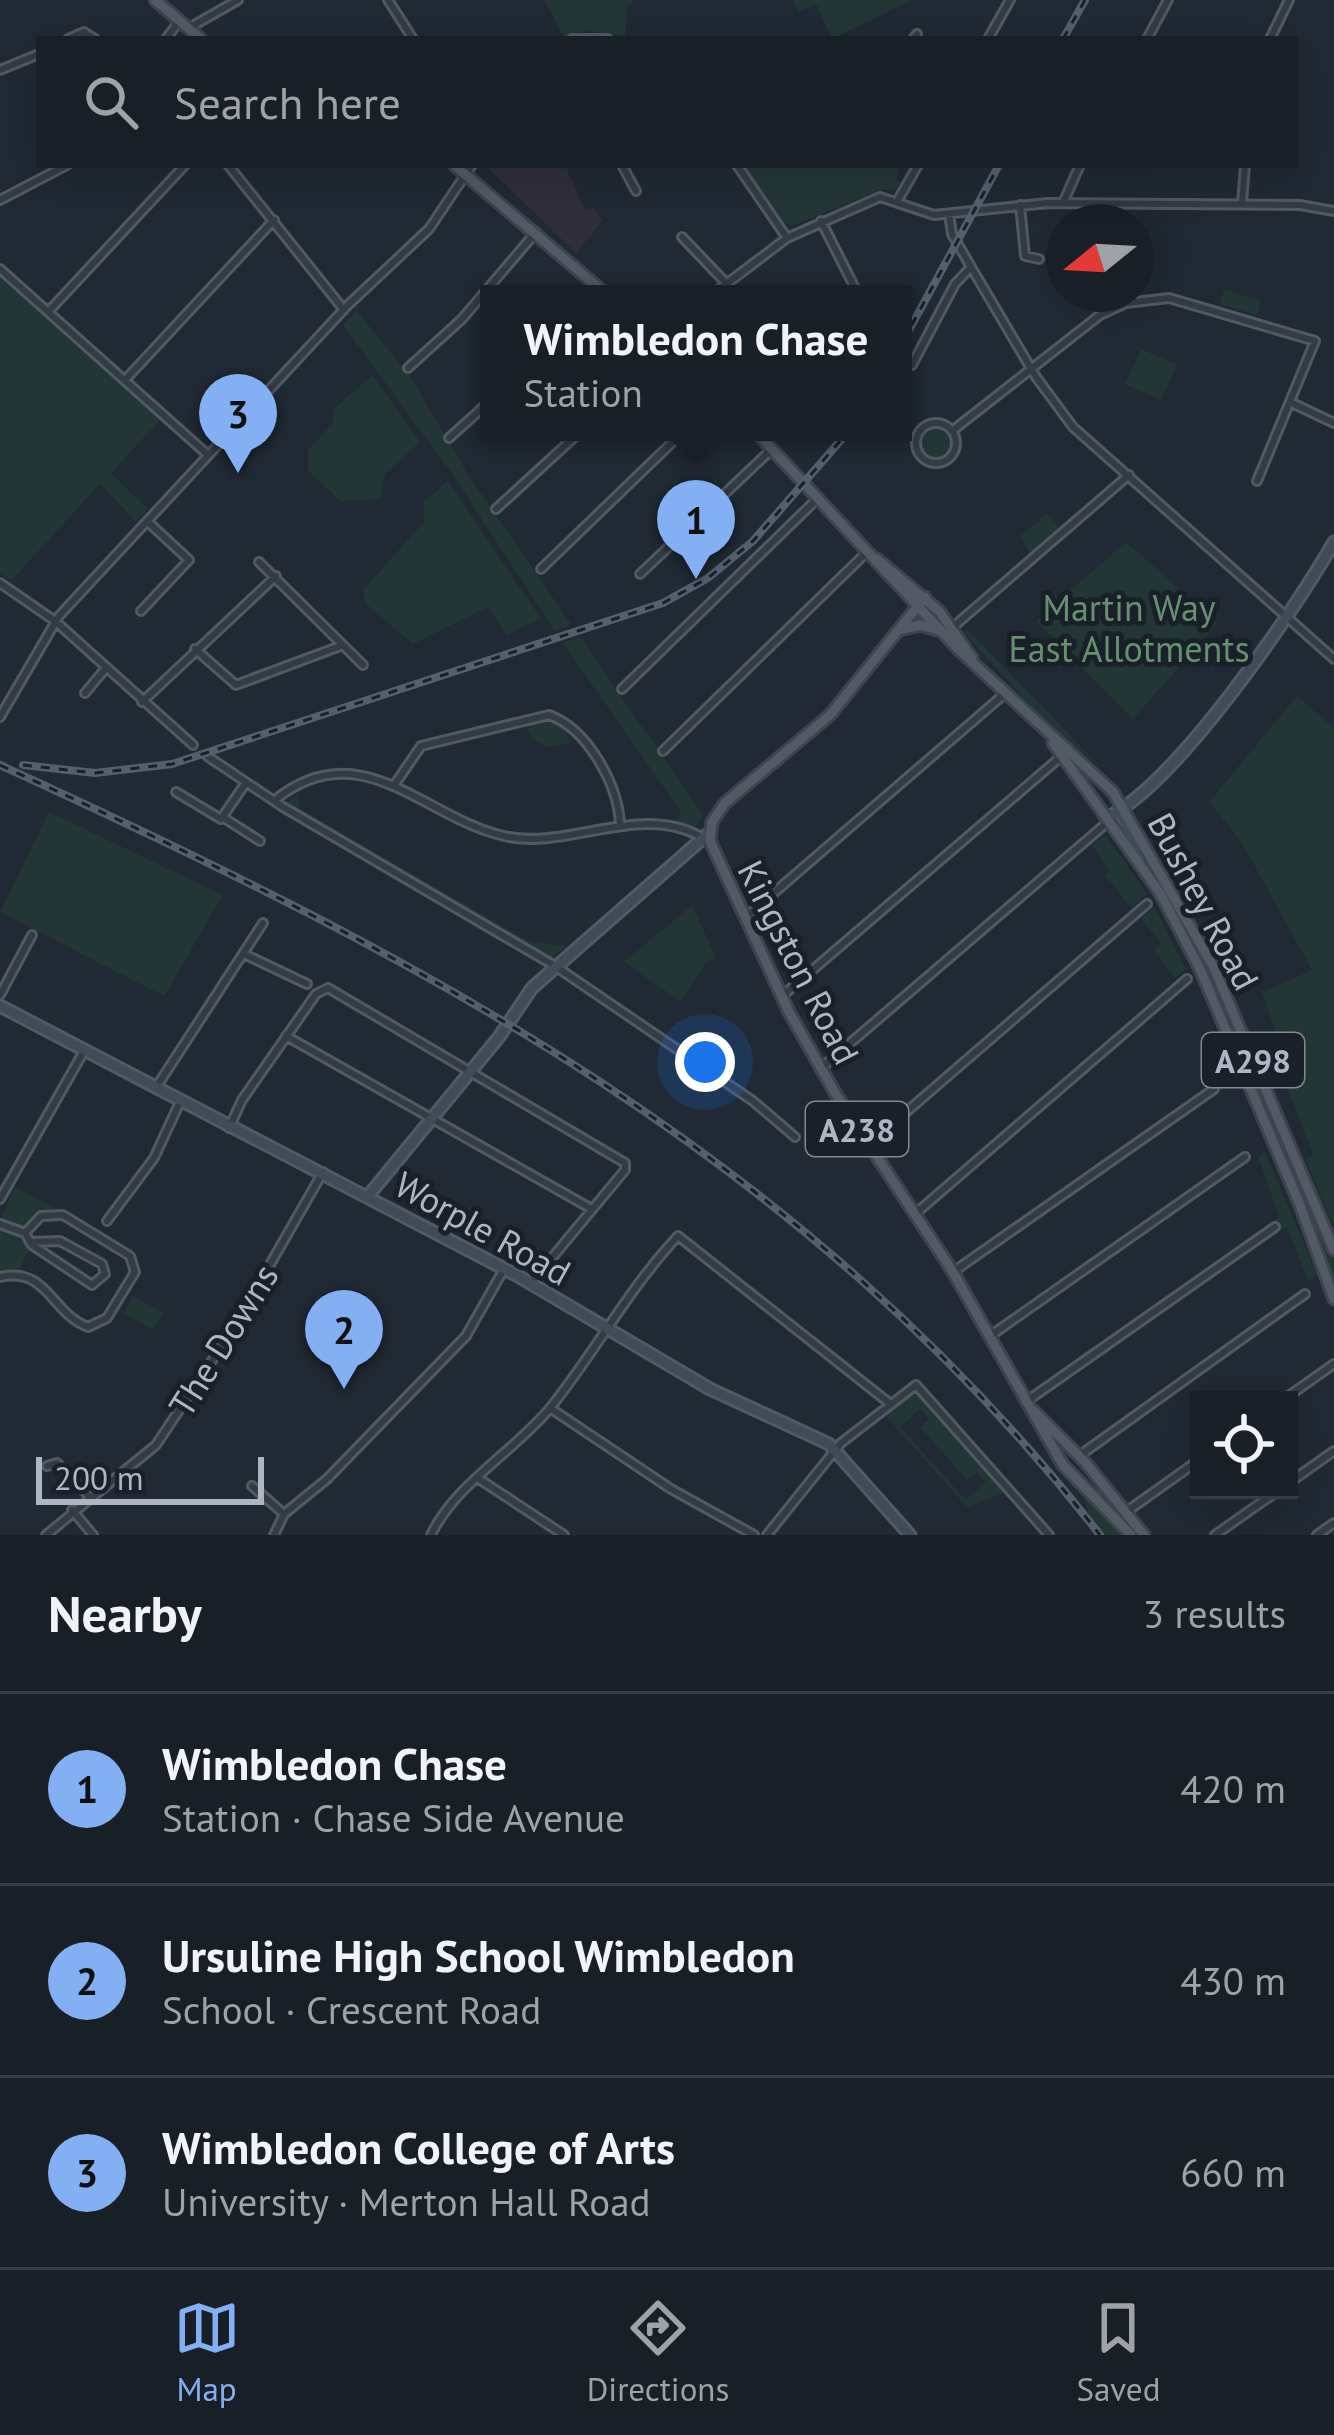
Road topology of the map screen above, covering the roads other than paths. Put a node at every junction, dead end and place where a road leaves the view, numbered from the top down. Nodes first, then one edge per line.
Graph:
1 (155, 0) edge
2 (238, 0) edge
3 (388, 0) edge
4 (1010, 0) edge
5 (1168, 0) edge
6 (1288, 0) edge
7 (185, 24) junction
8 (170, 36) edge
9 (198, 36) edge
10 (411, 36) edge
11 (990, 36) edge
12 (1149, 36) edge
13 (1271, 36) edge
14 (36, 55) edge
15 (0, 70) edge
16 (61, 168) edge
17 (182, 168) edge
18 (231, 168) edge
19 (624, 168) edge
20 (739, 168) edge
21 (916, 168) edge
22 (1079, 168) edge
23 (1245, 168) edge
24 (471, 170) edge
25 (636, 191) dead end
26 (0, 200) edge
27 (898, 200) junction
28 (1063, 202) junction
29 (1243, 203) junction
30 (1020, 205) junction
31 (1334, 211) edge
32 (949, 214) junction
33 (274, 220) junction
34 (820, 221) junction
35 (536, 232) junction
36 (682, 236) dead end
37 (787, 238) junction
38 (1039, 259) dead end
39 (971, 267) junction
40 (0, 269) edge
41 (724, 280) junction
42 (490, 285) edge
43 (588, 285) edge
44 (720, 285) edge
45 (853, 285) edge
46 (480, 297) edge
47 (344, 310) junction
48 (48, 312) junction
49 (912, 365) dead end
50 (408, 368) dead end
51 (1031, 369) junction
52 (125, 380) junction
53 (1293, 404) junction
54 (480, 410) edge
55 (1334, 423) edge
56 (952, 430) junction
57 (449, 438) dead end
58 (570, 441) edge
59 (674, 441) edge
60 (764, 441) edge
61 (772, 449) junction
62 (208, 454) junction
63 (1129, 475) junction
64 (1257, 482) dead end
65 (818, 498) junction
66 (496, 509) dead end
67 (147, 521) junction
68 (1334, 542) edge
69 (872, 554) junction
70 (259, 562) dead end
71 (541, 569) dead end
72 (640, 574) dead end
73 (276, 577) junction
74 (0, 583) edge
75 (921, 602) junction
76 (141, 611) dead end
77 (1286, 618) junction
78 (56, 621) junction
79 (953, 627) junction
80 (898, 631) junction
81 (940, 631) junction
82 (343, 645) junction
83 (194, 649) junction
84 (972, 658) junction
85 (1334, 659) edge
86 (363, 665) dead end
87 (106, 668) junction
88 (622, 689) dead end
89 (85, 694) dead end
90 (1001, 697) dead end
91 (142, 702) junction
92 (0, 716) edge
93 (1047, 734) junction
94 (193, 745) dead end
95 (663, 751) dead end
96 (207, 756) dead end
97 (1056, 761) dead end
98 (244, 784) junction
99 (395, 784) junction
100 (176, 792) dead end
101 (275, 800) junction
102 (1122, 808) junction
103 (224, 818) junction
104 (1104, 822) junction
105 (620, 824) junction
106 (706, 836) junction
107 (260, 841) dead end
108 (1142, 867) junction
109 (1147, 904) dead end
110 (744, 918) junction
111 (263, 923) dead end
112 (32, 935) dead end
113 (244, 954) junction
114 (555, 966) junction
115 (1187, 979) dead end
116 (308, 984) dead end
117 (0, 995) edge
118 (781, 997) junction
119 (0, 1006) edge
120 (286, 1036) junction
121 (86, 1047) junction
122 (470, 1068) junction
123 (820, 1069) junction
124 (155, 1089) junction
125 (1214, 1089) dead end
126 (180, 1102) junction
127 (431, 1118) junction
128 (230, 1128) junction
129 (795, 1137) dead end
130 (868, 1145) junction
131 (1245, 1157) dead end
132 (323, 1172) junction
133 (386, 1172) junction
134 (368, 1196) junction
135 (0, 1199) edge
136 (385, 1205) junction
137 (590, 1208) junction
138 (915, 1214) junction
139 (107, 1221) dead end
140 (0, 1224) edge
141 (1275, 1227) dead end
142 (25, 1233) junction
143 (30, 1242) junction
144 (1334, 1250) edge
145 (504, 1269) junction
146 (953, 1272) junction
147 (0, 1276) edge
148 (531, 1283) junction
149 (1305, 1294) dead end
150 (1334, 1299) edge
151 (604, 1328) junction
152 (989, 1336) junction
153 (1334, 1364) edge
154 (1296, 1391) edge
155 (888, 1402) junction
156 (1030, 1406) junction
157 (550, 1408) junction
158 (1067, 1443) junction
159 (836, 1449) junction
160 (1054, 1451) junction
161 (1334, 1451) edge
162 (59, 1452) dead end
163 (1081, 1457) junction
164 (58, 1463) junction
165 (46, 1466) dead end
166 (1190, 1466) edge
167 (1072, 1474) junction
168 (1298, 1477) edge
169 (479, 1479) junction
170 (253, 1486) dead end
171 (89, 1496) junction
172 (1266, 1499) edge
173 (72, 1510) junction
174 (1126, 1512) junction
175 (284, 1514) junction
176 (1334, 1523) edge
177 (46, 1535) edge
178 (92, 1535) edge
179 (274, 1535) edge
180 (431, 1535) edge
181 (563, 1535) edge
182 (754, 1535) edge
183 (767, 1535) edge
184 (910, 1535) edge
185 (1048, 1535) edge
186 (1131, 1535) edge
187 (1144, 1535) edge
188 (1215, 1535) edge
189 (1317, 1535) edge

1 - 7 main road
2 - 7 street
3 - 10 street
4 - 11 street
5 - 12 street
6 - 13 street
7 - 8 street
7 - 9 main road
14 - 15 street
16 - 26 street
17 - 48 street
18 - 33 street
19 - 25 street
20 - 37 street
21 - 27 street
22 - 28 street
23 - 29 street
24 - 35 main road
24 - 47 street
27 - 32 street
27 - 34 street
28 - 29 street
28 - 30 street
29 - 31 street
30 - 32 street
30 - 38 street
32 - 39 street
33 - 47 street
33 - 52 street
34 - 37 street
34 - 45 street
35 - 42 street
35 - 43 main road
36 - 41 street
37 - 41 street
39 - 49 street
39 - 51 street
40 - 48 street
41 - 44 street
46 - 50 street
47 - 62 street
48 - 52 street
51 - 53 street
51 - 56 street
51 - 63 street
52 - 62 street
53 - 55 street
53 - 64 street
54 - 57 street
56 - 56 street
58 - 66 street
59 - 71 street
60 - 61 main road
61 - 65 main road
61 - 72 street
62 - 67 street
63 - 77 street
63 - 79 street
65 - 69 main road
65 - 88 street
67 - 76 street
67 - 78 street
68 - 77 main road
69 - 75 main road
69 - 95 street
70 - 73 street
73 - 82 street
73 - 83 street
74 - 78 street
75 - 79 main road, Bushey Road / A298
75 - 80 main road, Kingston Road
75 - 81 main road, Bushey Road / A298
77 - 85 street
77 - 102 main road
78 - 87 street
78 - 92 street
79 - 84 main road, Bushey Road / A298
80 - 81 main road
80 - 106 main road, Kingston Road
81 - 84 main road, Bushey Road / A298
82 - 83 street
82 - 86 street
83 - 91 street
84 - 93 main road, Bushey Road / A298
87 - 89 street
87 - 91 street
90 - 110 street
91 - 94 street
93 - 102 main road, Bushey Road / A298
93 - 104 main road, Bushey Road / A298
96 - 98 street
97 - 118 street
98 - 101 street
98 - 103 street
99 - 101 street
99 - 105 street
99 - 105 street
100 - 103 street
101 - 114 street
102 - 104 main road
102 - 108 main road, Bushey Road
102 - 144 main road, Bushey Road / A298
103 - 107 street
104 - 108 main road, Bushey Road / A298
104 - 123 street
105 - 106 street
106 - 110 main road, Kingston Road / A238
106 - 114 main road
108 - 150 main road, Bushey Road / A298
109 - 130 street
110 - 118 main road, Kingston Road / A238
111 - 113 street
112 - 117 street
113 - 116 street
113 - 124 street
114 - 122 main road
114 - 129 street
115 - 138 street
118 - 123 main road, Kingston Road / A238
119 - 121 main road, Worple Road
120 - 122 street
120 - 127 street
120 - 128 street
121 - 124 main road, Worple Road
121 - 135 street
122 - 127 main road
122 - 137 street
123 - 130 main road, Kingston Road / A238
124 - 126 main road, Worple Road
125 - 146 street
126 - 128 main road, Worple Road
126 - 139 street
127 - 133 main road
127 - 137 street
128 - 132 main road, Worple Road
130 - 138 main road, Kingston Road / A238
131 - 152 street
132 - 134 main road, Worple Road
132 - 171 street, The Downs
133 - 134 main road
133 - 136 main road
134 - 136 main road, Worple Road
136 - 145 main road, Worple Road
137 - 148 street
138 - 146 main road, Kingston Road / A238
140 - 142 street
141 - 156 street
142 - 143 street
142 - 147 street
143 - 143 street
145 - 148 main road, Worple Road
145 - 175 street
146 - 152 main road, Kingston Road / A238
148 - 151 main road, Worple Road
149 - 163 street
151 - 155 street
151 - 157 street
151 - 159 main road, Worple Road
152 - 156 main road, Kingston Road / A238
153 - 154 street
155 - 159 street
155 - 185 street
156 - 158 main road, Kingston Road / A238
156 - 160 main road, Kingston Road / A238
157 - 169 street
157 - 182 street
158 - 160 main road
158 - 163 main road, Kingston Road / A238
159 - 183 street
159 - 184 main road, Worple Road
160 - 167 main road, Kingston Road / A238
161 - 168 street
162 - 164 street
163 - 167 main road
163 - 174 main road, A238
164 - 165 street
164 - 171 street
166 - 174 street
167 - 186 main road, A238
169 - 180 street
169 - 181 street
170 - 175 street
171 - 173 street, The Downs
172 - 188 street
173 - 177 street, The Downs
173 - 178 street
174 - 187 main road, A238
175 - 179 street
176 - 189 street

